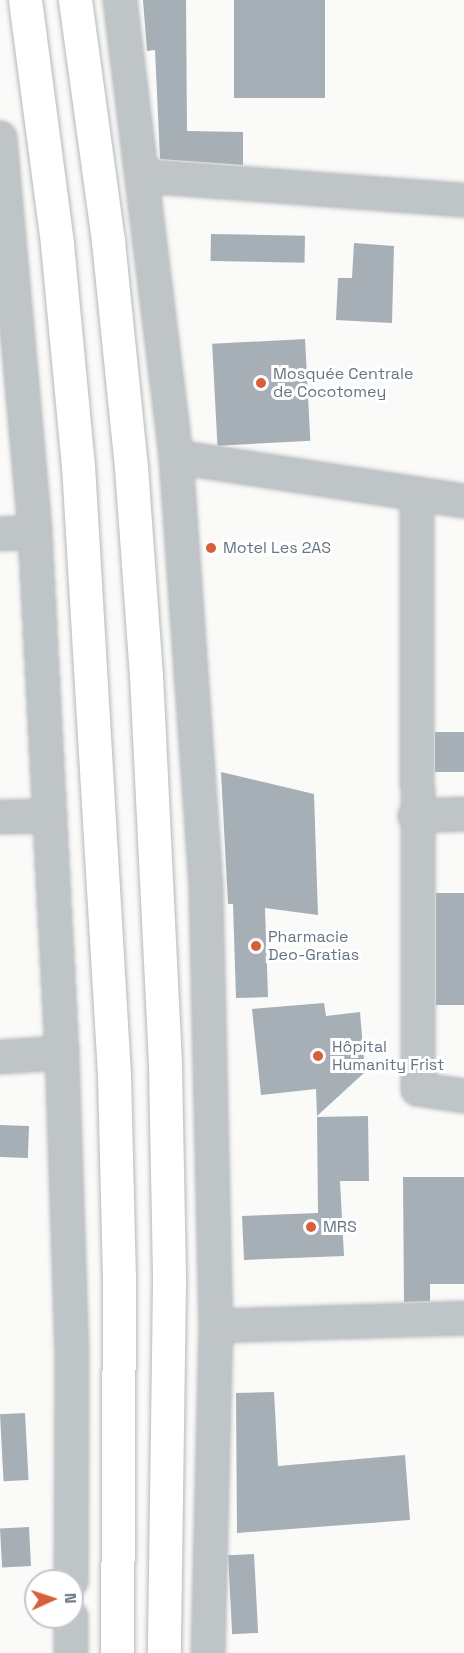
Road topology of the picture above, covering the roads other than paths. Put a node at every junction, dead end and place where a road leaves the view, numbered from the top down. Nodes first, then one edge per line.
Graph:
1 (25, 0) edge
2 (75, 0) edge
3 (120, 0) edge
4 (0, 138) edge
5 (142, 176) junction
6 (464, 200) edge
7 (176, 457) junction
8 (417, 497) junction
9 (464, 501) edge
10 (35, 532) junction
11 (0, 534) edge
12 (464, 814) edge
13 (48, 816) junction
14 (415, 816) junction
15 (0, 817) edge
16 (62, 1053) junction
17 (0, 1057) edge
18 (464, 1096) edge
19 (464, 1318) edge
20 (216, 1326) junction
21 (71, 1569) edge
22 (71, 1629) edge
23 (71, 1653) edge
24 (117, 1653) edge
25 (164, 1653) edge
26 (208, 1653) edge

1 - 24 highway
2 - 25 highway
3 - 5 street
4 - 10 street
5 - 6 street
5 - 7 street
7 - 8 street
7 - 20 street
8 - 9 street
8 - 14 street
10 - 11 street
10 - 13 street
12 - 14 street
13 - 15 street
13 - 16 street
14 - 18 street
16 - 17 street
16 - 21 street
19 - 20 street
20 - 26 street
22 - 23 street

